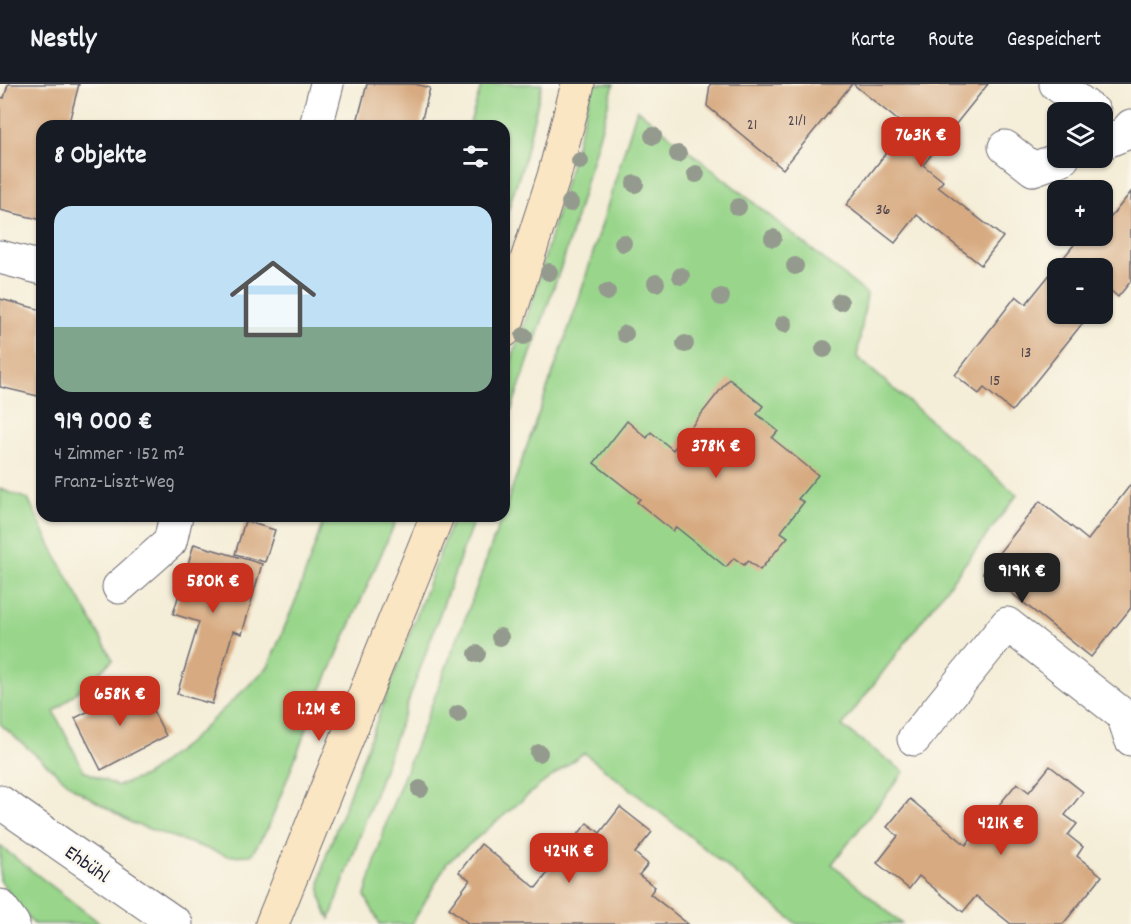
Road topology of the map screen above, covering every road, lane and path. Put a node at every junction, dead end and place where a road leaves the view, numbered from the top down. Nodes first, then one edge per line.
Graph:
1 (327, 84) edge
2 (578, 84) edge
3 (1056, 84) edge
4 (1080, 102) edge
5 (318, 120) edge
6 (1005, 147) dead end
7 (1047, 164) edge
8 (0, 257) edge
9 (36, 266) edge
10 (510, 312) edge
11 (175, 522) edge
12 (435, 522) edge
13 (119, 587) dead end
14 (914, 739) dead end
15 (1131, 739) edge
16 (0, 802) edge
17 (0, 906) edge
18 (13, 924) edge
19 (176, 924) edge
20 (272, 924) edge

1 - 5 street
2 - 10 main road
3 - 4 street
6 - 7 street
8 - 9 street
11 - 13 street
12 - 20 main road
14 - 15 street
16 - 19 street, Ehbühl
17 - 18 street

